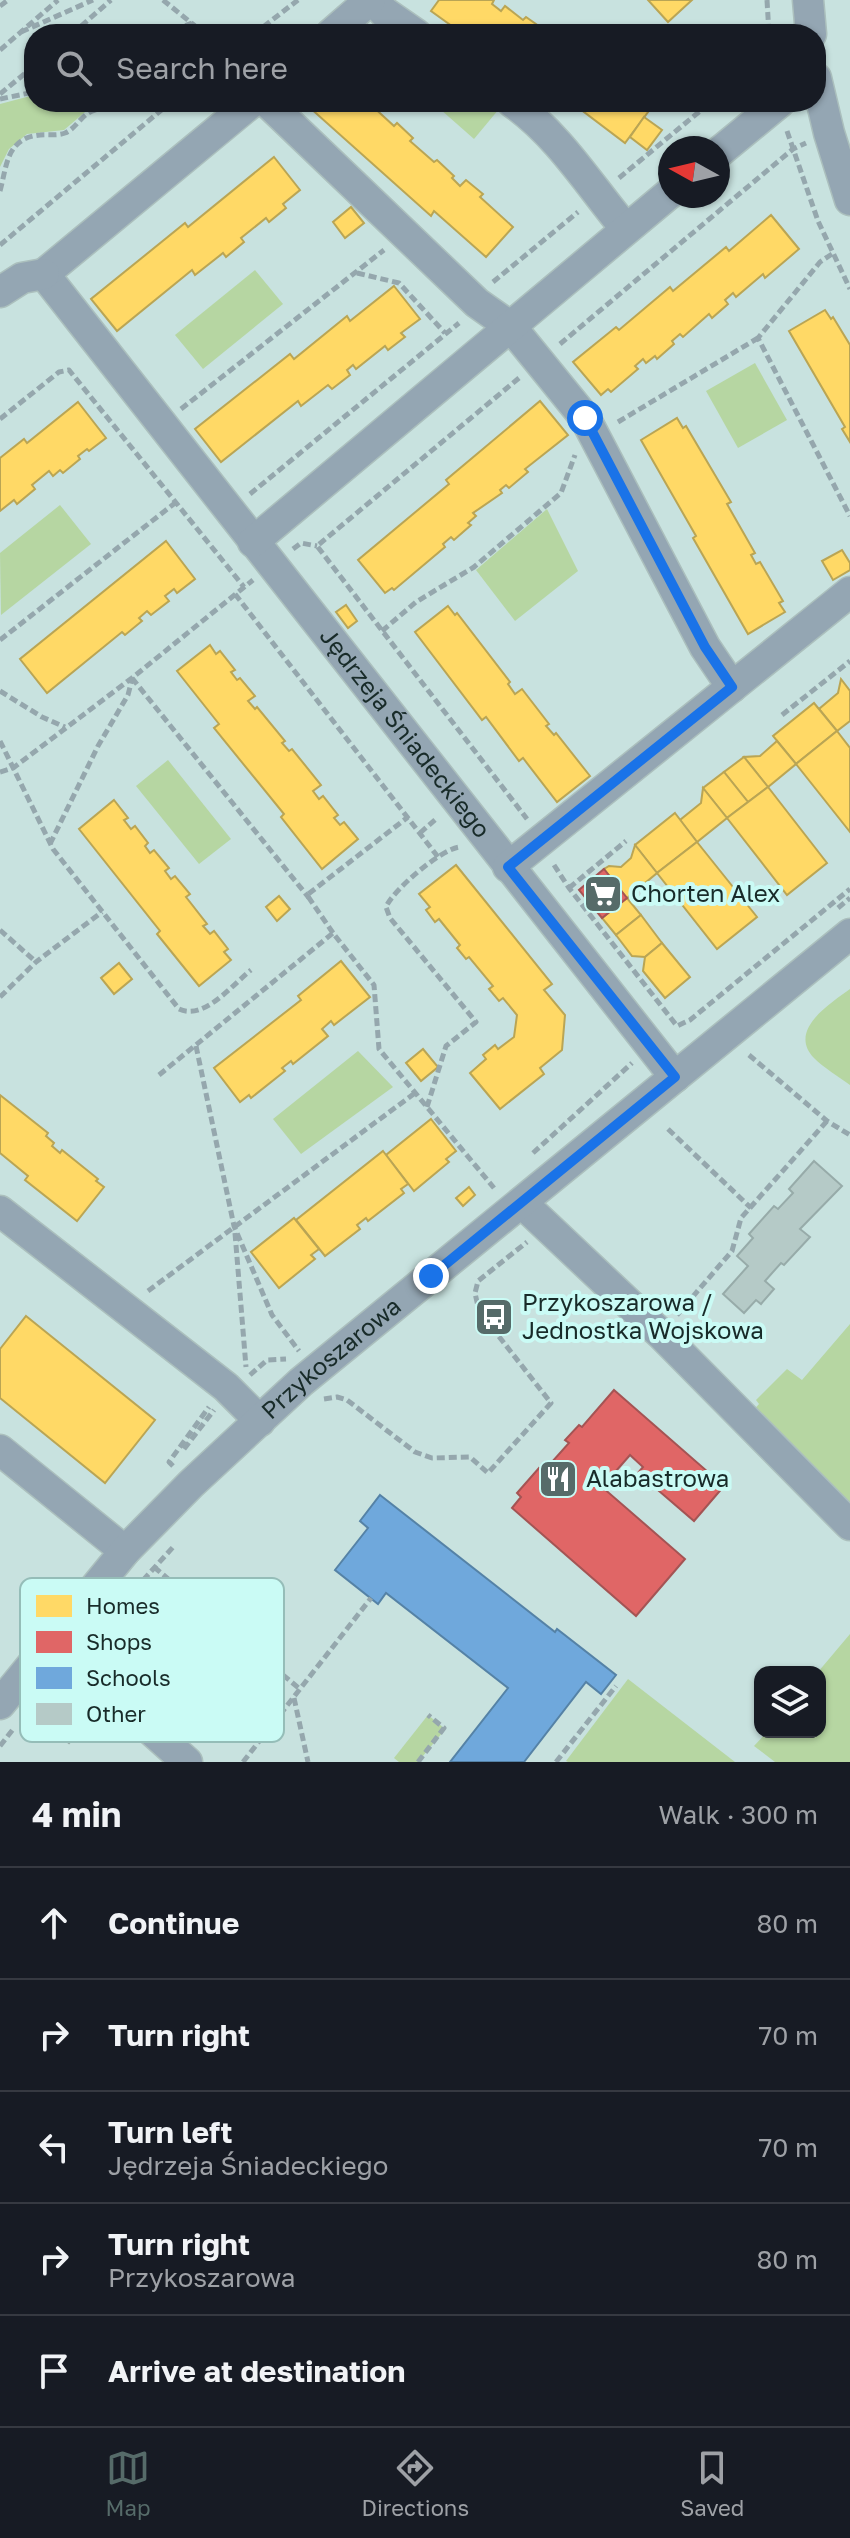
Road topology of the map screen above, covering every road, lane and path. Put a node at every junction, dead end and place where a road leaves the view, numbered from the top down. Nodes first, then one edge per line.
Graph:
1 (8, 0) edge
2 (58, 0) edge
3 (93, 0) edge
4 (111, 0) edge
5 (163, 0) edge
6 (298, 0) edge
7 (372, 0) edge
8 (767, 0) edge
9 (808, 0) edge
10 (0, 6) edge
11 (193, 23) edge
12 (30, 24) edge
13 (39, 24) edge
14 (83, 24) edge
15 (267, 24) edge
16 (343, 24) edge
17 (401, 24) edge
18 (768, 24) edge
19 (810, 24) edge
20 (24, 29) edge
21 (24, 31) edge
22 (21, 32) junction
23 (0, 50) edge
24 (24, 75) edge
25 (24, 93) edge
26 (0, 96) edge
27 (94, 112) edge
28 (159, 112) edge
29 (240, 112) edge
30 (277, 112) edge
31 (524, 112) edge
32 (699, 112) edge
33 (767, 112) edge
34 (781, 112) edge
35 (823, 112) edge
36 (829, 133) junction
37 (730, 143) edge
38 (793, 149) junction
39 (0, 191) edge
40 (598, 195) junction
41 (850, 200) edge
42 (658, 203) edge
43 (626, 229) junction
44 (405, 234) junction
45 (0, 245) edge
46 (832, 254) junction
47 (356, 273) junction
48 (44, 274) junction
49 (850, 289) edge
50 (0, 292) edge
51 (477, 303) junction
52 (511, 327) junction
53 (445, 333) junction
54 (758, 338) junction
55 (539, 361) junction
56 (173, 414) dead end
57 (0, 419) edge
58 (595, 434) junction
59 (243, 494) dead end
60 (175, 503) junction
61 (850, 516) edge
62 (253, 542) junction
63 (317, 546) junction
64 (271, 565) junction
65 (244, 587) junction
66 (850, 592) edge
67 (235, 594) junction
68 (382, 631) junction
69 (0, 640) edge
70 (850, 661) edge
71 (132, 678) junction
72 (732, 687) junction
73 (0, 691) edge
74 (782, 715) dead end
75 (66, 728) junction
76 (0, 741) edge
77 (13, 768) junction
78 (0, 772) edge
79 (408, 817) junction
80 (626, 841) dead end
81 (540, 842) junction
82 (50, 844) junction
83 (469, 849) dead end
84 (438, 857) junction
85 (508, 867) junction
86 (569, 888) junction
87 (850, 889) edge
88 (309, 898) junction
89 (102, 912) junction
90 (0, 930) edge
91 (333, 933) junction
92 (850, 934) edge
93 (36, 962) junction
94 (251, 970) dead end
95 (0, 997) edge
96 (196, 1046) junction
97 (749, 1055) dead end
98 (159, 1075) dead end
99 (675, 1077) junction
100 (415, 1093) junction
101 (427, 1107) junction
102 (827, 1121) junction
103 (668, 1129) dead end
104 (850, 1135) edge
105 (494, 1188) dead end
106 (522, 1203) junction
107 (751, 1208) junction
108 (0, 1211) edge
109 (234, 1226) junction
110 (547, 1226) junction
111 (141, 1296) dead end
112 (661, 1334) junction
113 (294, 1360) dead end
114 (288, 1365) dead end
115 (236, 1377) junction
116 (316, 1401) dead end
117 (260, 1421) junction
118 (0, 1450) edge
119 (191, 1484) junction
120 (850, 1525) edge
121 (170, 1540) dead end
122 (159, 1551) dead end
123 (132, 1562) junction
124 (156, 1569) dead end
125 (116, 1578) edge
126 (126, 1578) edge
127 (167, 1578) edge
128 (371, 1598) dead end
129 (284, 1676) edge
130 (616, 1686) dead end
131 (301, 1690) junction
132 (20, 1695) edge
133 (294, 1698) junction
134 (284, 1711) edge
135 (9, 1714) edge
136 (428, 1715) dead end
137 (165, 1742) edge
138 (259, 1742) edge
139 (0, 1746) edge
140 (187, 1762) edge
141 (243, 1762) edge
142 (308, 1762) edge
143 (418, 1762) edge
144 (556, 1762) edge

1 - 10 path
2 - 12 path
3 - 13 path
4 - 14 path
5 - 11 path
6 - 15 path
7 - 16 street
7 - 17 street
8 - 18 path
9 - 19 street
20 - 22 path
21 - 22 path
22 - 23 path
24 - 26 path
25 - 26 path
27 - 39 path
28 - 45 path
29 - 48 street
30 - 44 street
31 - 40 street
32 - 40 path
33 - 37 street
34 - 38 path
35 - 36 street
36 - 38 path
36 - 41 street
38 - 46 path
38 - 55 path
40 - 43 street
40 - 51 path
42 - 43 street
43 - 52 street
44 - 47 path
44 - 51 street
46 - 49 path
46 - 54 path
47 - 53 path
47 - 56 path
48 - 50 street
48 - 62 street, Jędrzeja Śniadeckiego
51 - 52 street
51 - 53 path
52 - 55 street
52 - 62 street
53 - 59 path
54 - 58 path
54 - 61 path
55 - 58 street
55 - 63 path
57 - 60 path
58 - 68 path
58 - 72 street
60 - 65 path
60 - 69 path
62 - 64 street, Jędrzeja Śniadeckiego
63 - 64 path
63 - 68 path
64 - 65 path
64 - 85 street, Jędrzeja Śniadeckiego
65 - 67 path
66 - 72 street
67 - 71 path
67 - 79 path
68 - 81 path
70 - 74 path
71 - 75 path
71 - 82 path
71 - 88 path
72 - 81 street
73 - 75 path
75 - 77 path
76 - 77 path
77 - 78 path
77 - 82 path
79 - 84 path
79 - 88 path
80 - 86 path
81 - 85 street
81 - 86 path
82 - 89 path
83 - 84 path
84 - 101 path
85 - 99 street, Jędrzeja Śniadeckiego
86 - 87 path
88 - 91 path
89 - 93 path
89 - 94 path
90 - 93 path
91 - 96 path
91 - 100 path
92 - 99 street, Przykoszarowa
93 - 95 path
96 - 98 path
96 - 109 path
97 - 102 path
99 - 106 street, Przykoszarowa
100 - 101 path
100 - 109 path
101 - 105 path
102 - 104 path
102 - 107 path
103 - 107 path
106 - 110 street
106 - 117 street, Przykoszarowa
107 - 112 path
108 - 115 street
109 - 111 path
109 - 113 path
109 - 115 path
110 - 112 street
110 - 116 path
112 - 120 street
114 - 115 path
115 - 117 street
115 - 119 path
117 - 119 street, Przykoszarowa
118 - 123 street
119 - 123 street, Przykoszarowa
121 - 122 path
123 - 125 street, Przykoszarowa
123 - 126 path
124 - 127 path
128 - 131 path
129 - 131 path
130 - 144 path
131 - 133 path
132 - 135 street, Przykoszarowa
133 - 134 path
133 - 142 path
135 - 139 path
136 - 143 path
137 - 140 street
138 - 141 path

